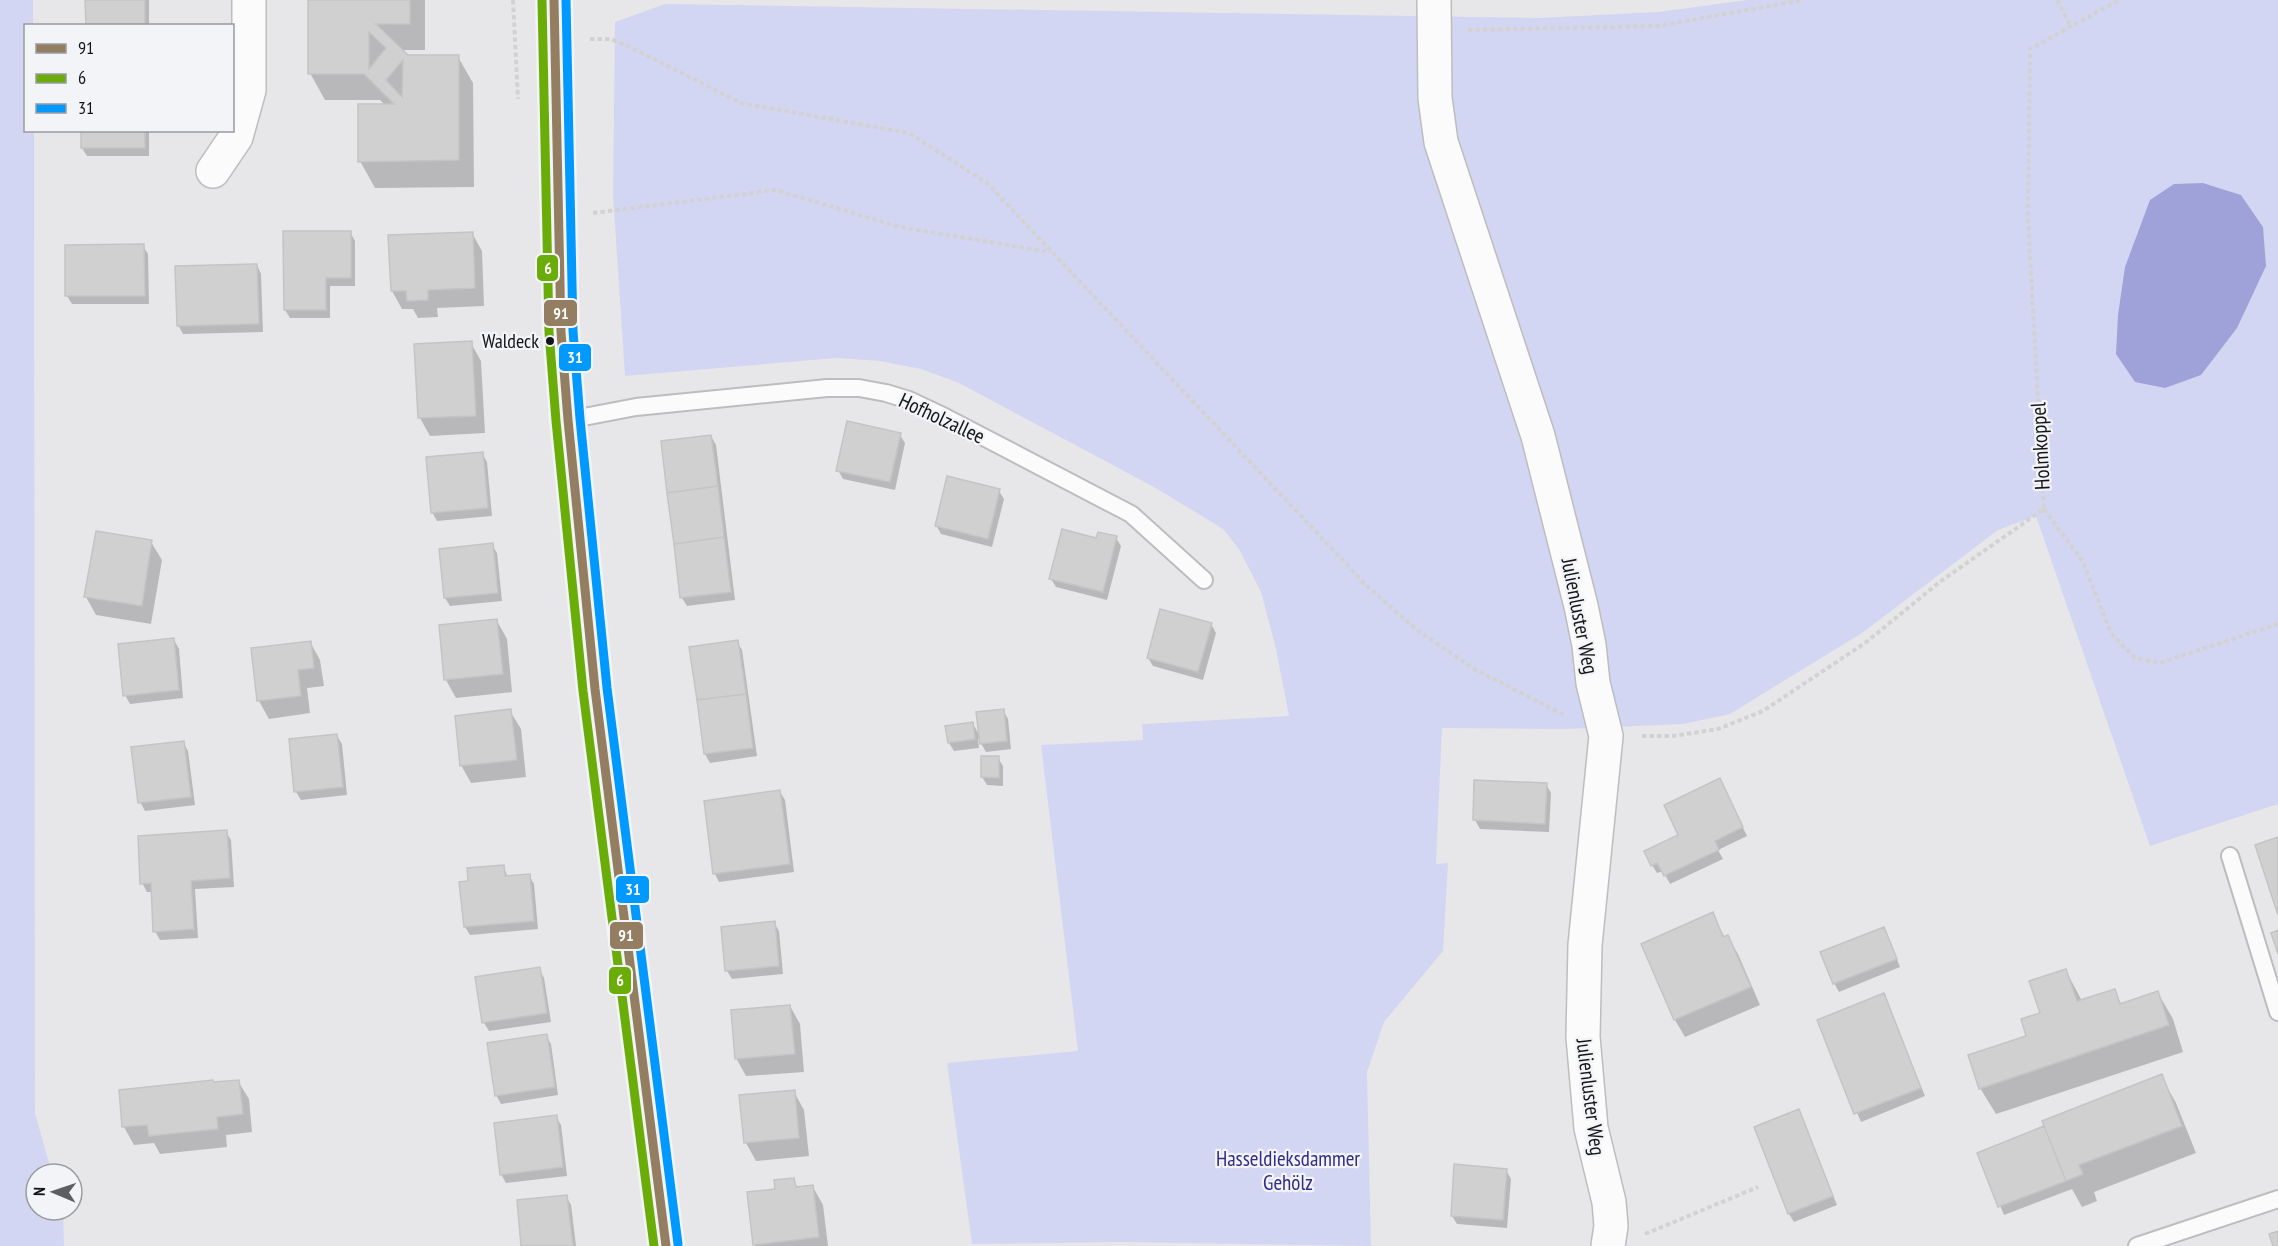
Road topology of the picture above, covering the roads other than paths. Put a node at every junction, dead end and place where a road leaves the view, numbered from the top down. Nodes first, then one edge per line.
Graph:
1 (249, 0) edge
2 (554, 0) edge
3 (1434, 15) edge
4 (213, 171) dead end
5 (568, 420) junction
6 (1204, 580) dead end
7 (2230, 856) dead end
8 (2278, 1012) edge
9 (2278, 1199) edge
10 (1609, 1244) edge
11 (666, 1246) edge
12 (2137, 1246) edge

1 - 4 street
2 - 5 street
3 - 10 street, Julienluster Weg
5 - 6 lane, Hofholzallee
5 - 11 street
7 - 8 lane
9 - 12 lane

